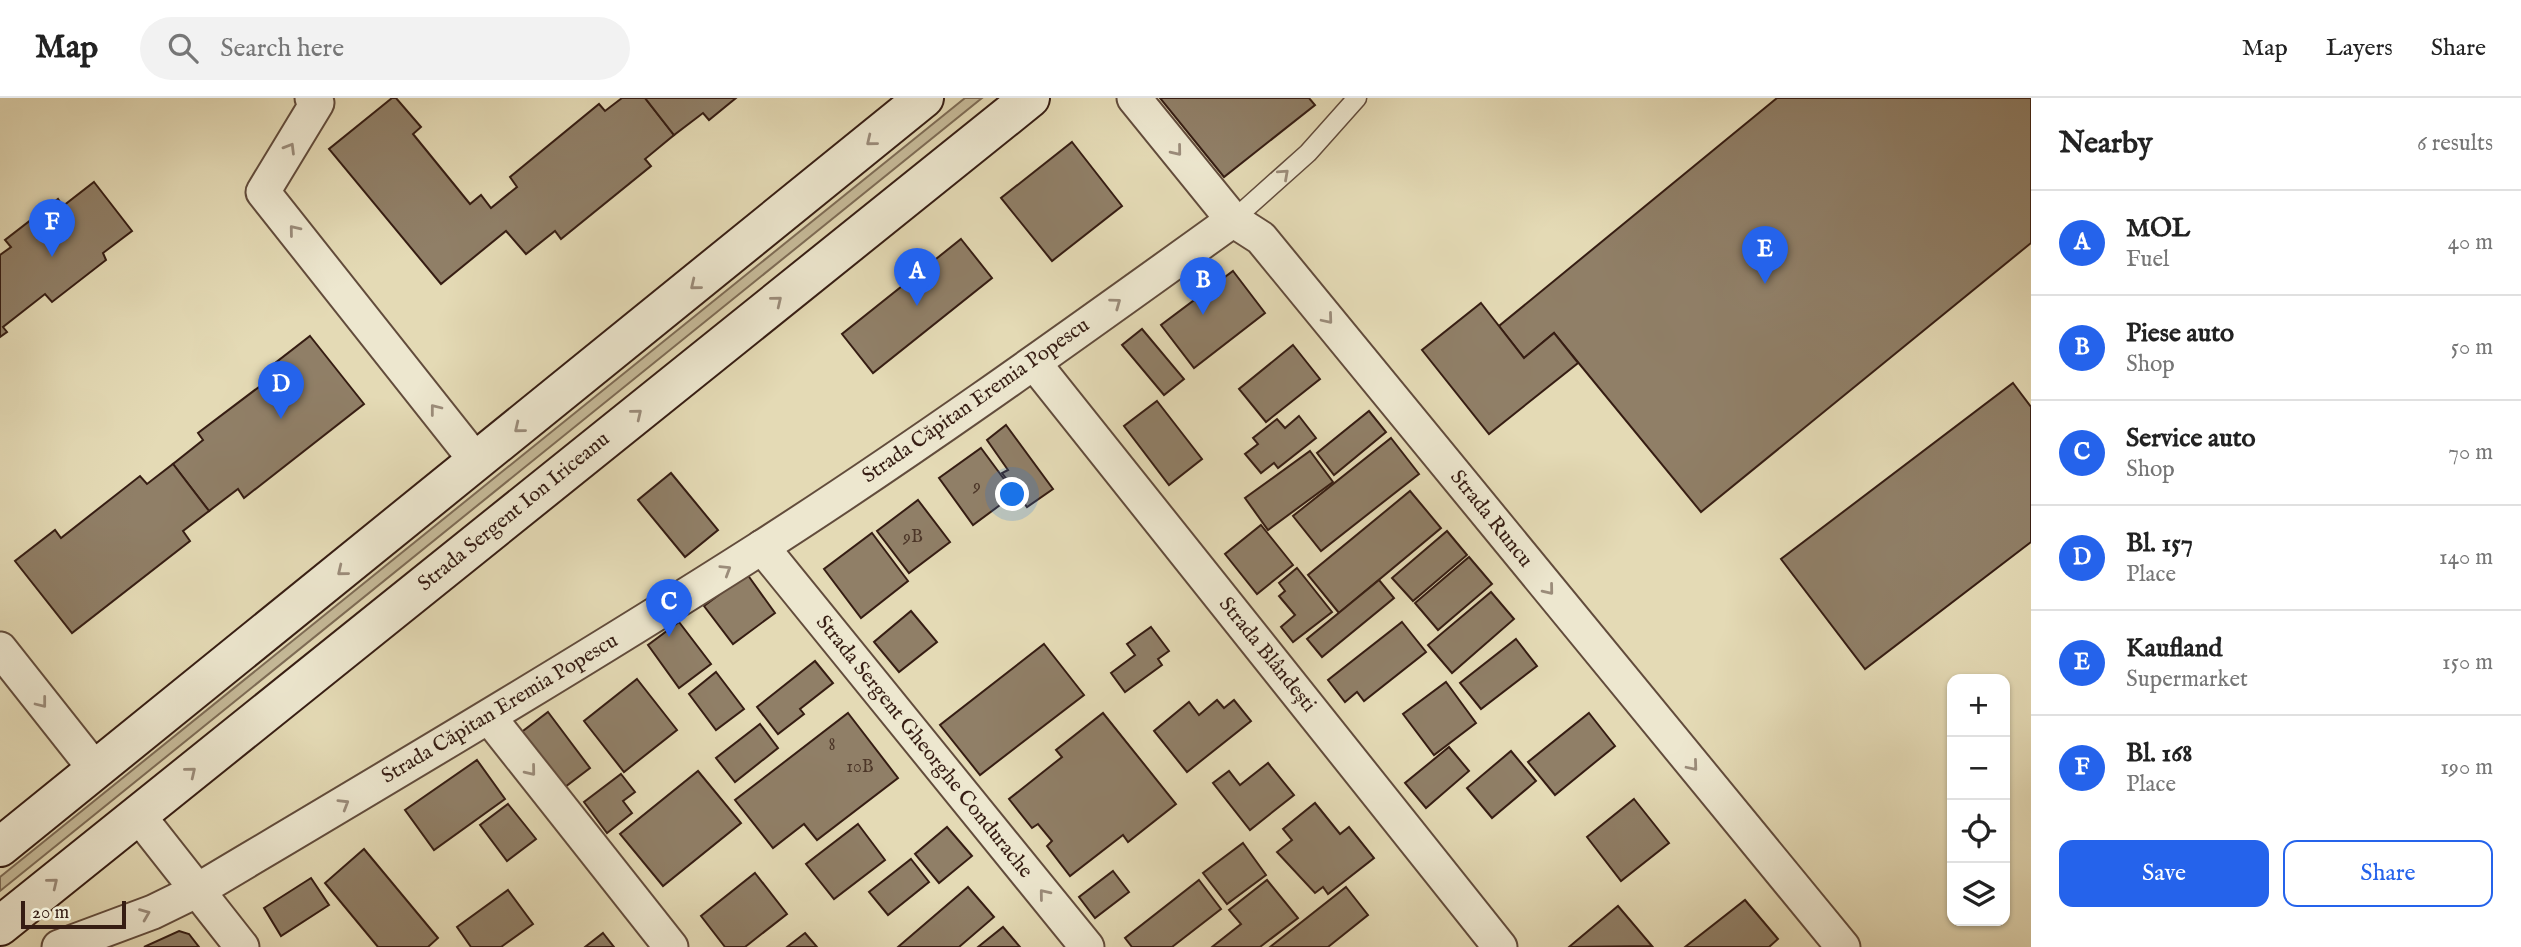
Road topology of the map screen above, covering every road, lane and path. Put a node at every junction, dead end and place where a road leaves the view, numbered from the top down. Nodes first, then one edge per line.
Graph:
1 (924, 98) edge
2 (1030, 98) edge
3 (1134, 98) edge
4 (1357, 98) edge
5 (318, 100) edge
6 (1233, 220) junction
7 (1034, 362) junction
8 (477, 462) junction
9 (762, 547) junction
10 (0, 649) edge
11 (489, 717) junction
12 (95, 769) junction
13 (138, 815) junction
14 (0, 847) edge
15 (198, 890) junction
16 (0, 926) edge
17 (59, 947) edge
18 (242, 947) edge
19 (671, 947) edge
20 (1087, 947) edge
21 (1500, 947) edge
22 (1843, 947) edge

1 -> 8 main road
13 -> 2 main road, Strada Sergent Ion Iriceanu
3 -> 6 street, Strada Runcu
6 -> 4 lane
8 -> 5 street
7 -> 6 street, Strada Căpitan Eremia Popescu
6 -> 22 street, Strada Runcu
7 - 9 street, Strada Căpitan Eremia Popescu
7 - 21 street, Strada Blândești
8 -> 12 main road
11 -> 9 street, Strada Căpitan Eremia Popescu
20 -> 9 street, Strada Sergent Gheorghe Condurache
10 -> 12 street
15 -> 11 street, Strada Căpitan Eremia Popescu
11 -> 19 street
12 - 14 main road
13 - 15 street
16 -> 13 main road, Strada Sergent Ion Iriceanu
17 -> 15 street, Strada Căpitan Eremia Popescu
15 - 18 street

